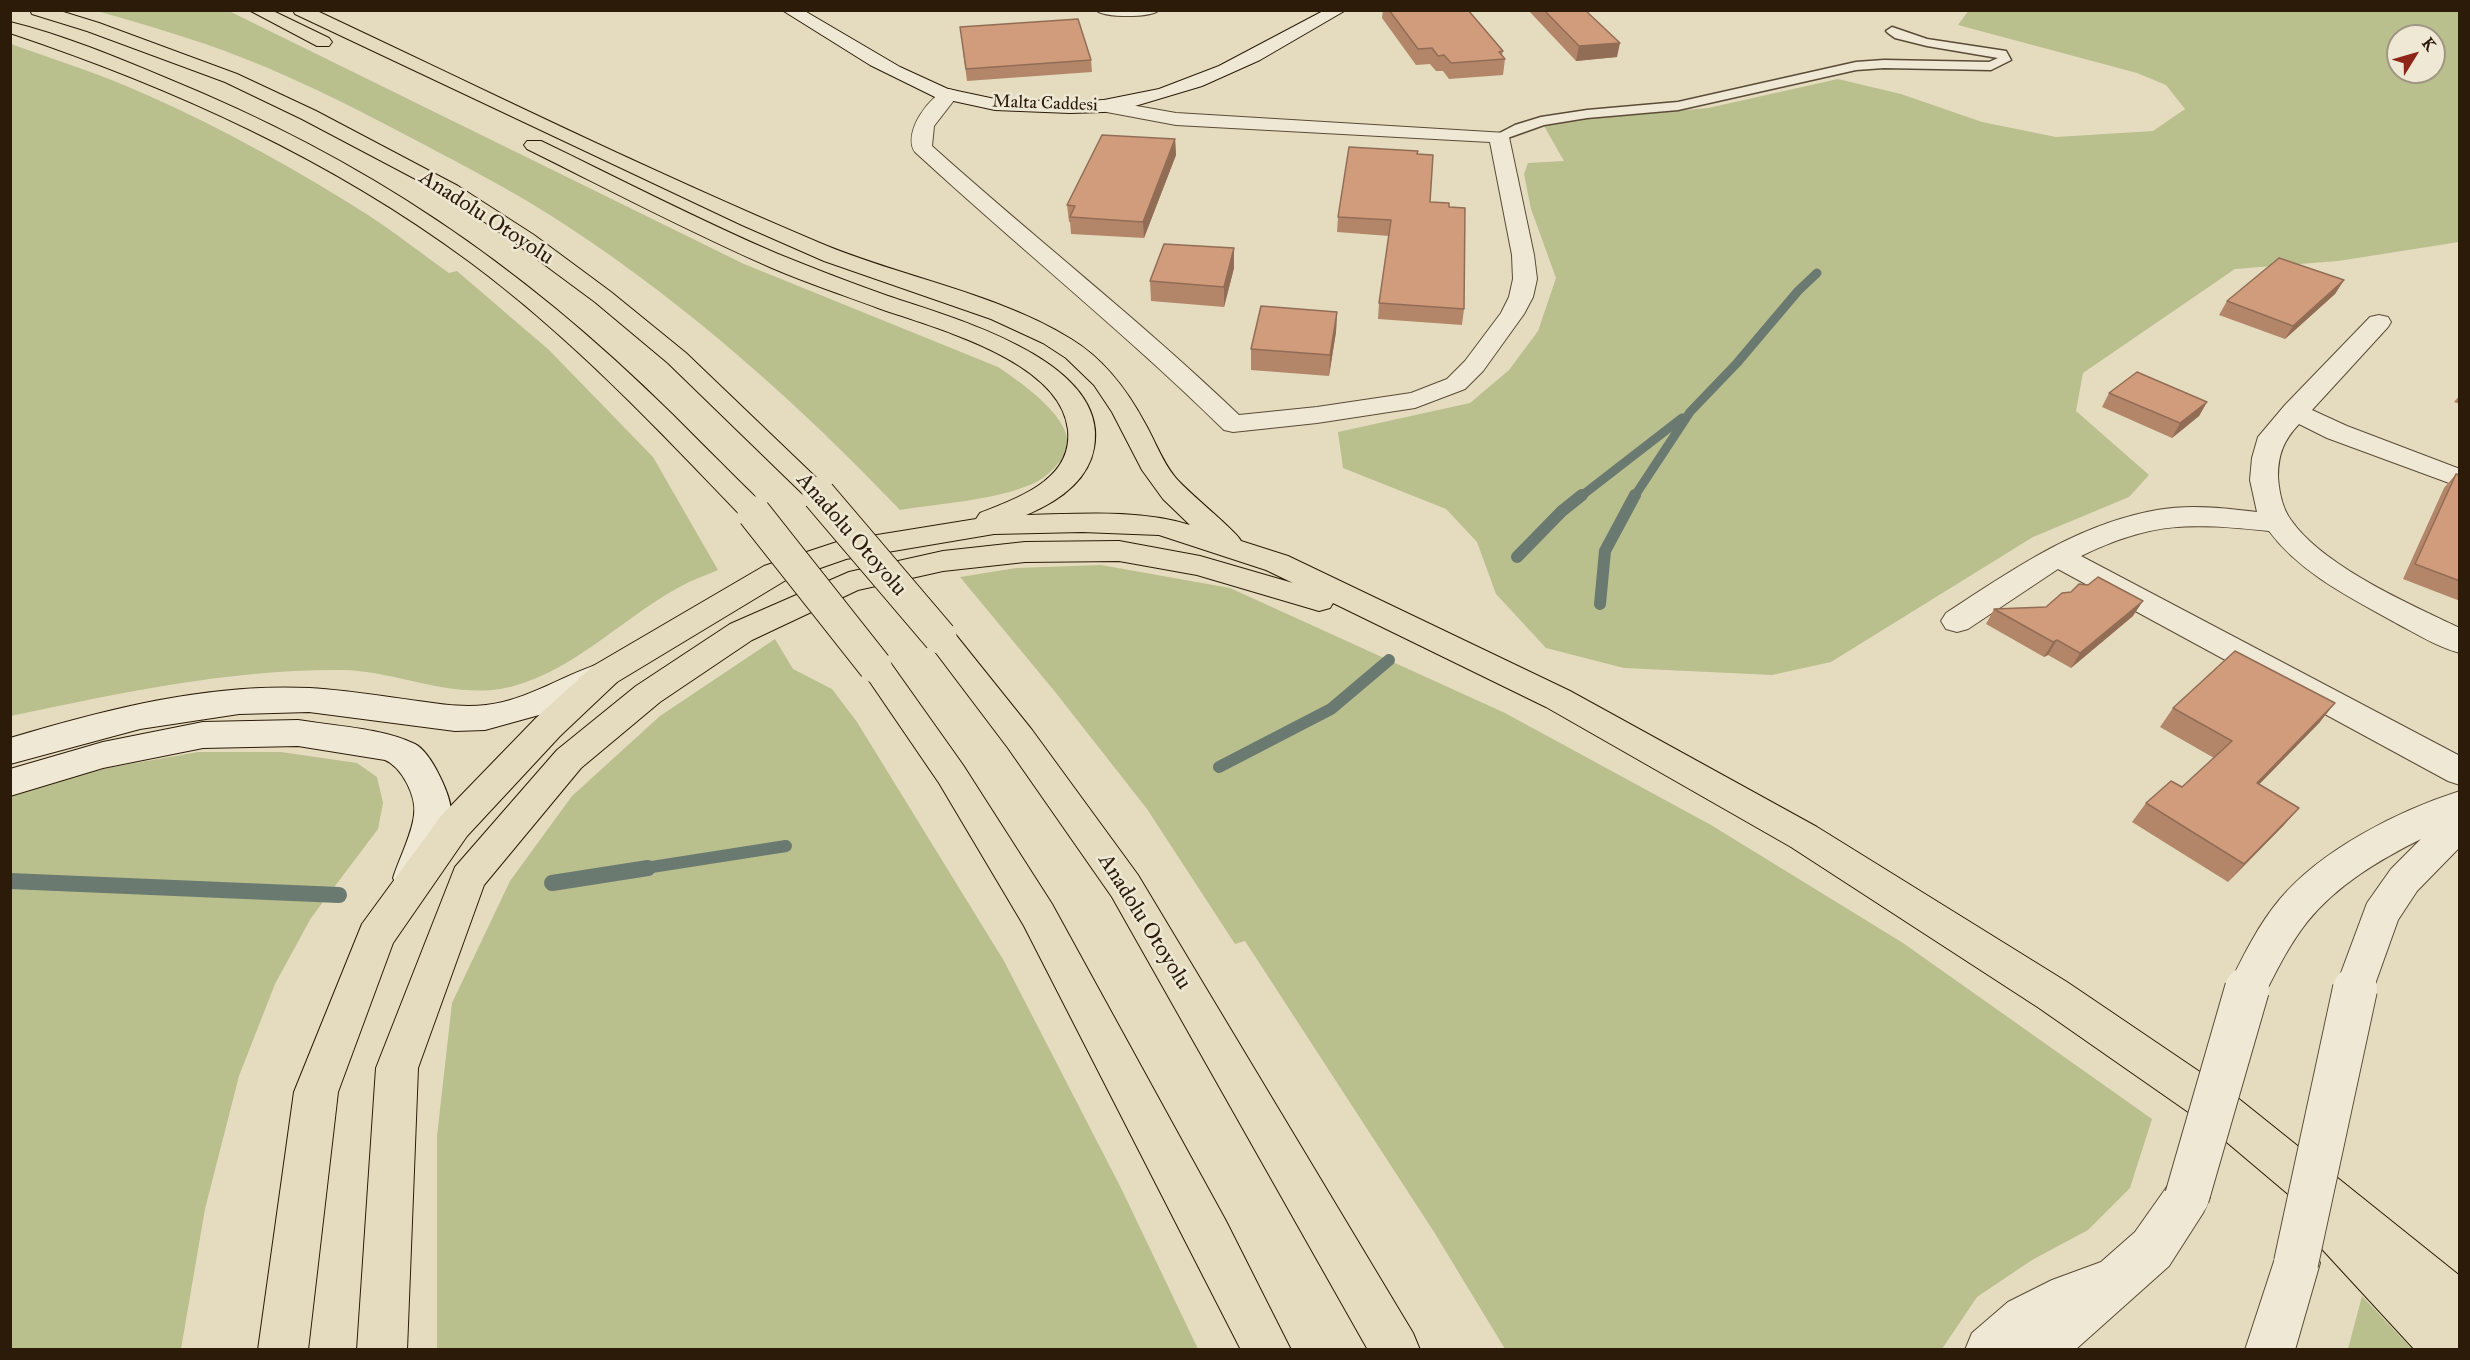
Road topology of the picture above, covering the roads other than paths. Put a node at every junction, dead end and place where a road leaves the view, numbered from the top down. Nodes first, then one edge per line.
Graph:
1 (38, 10) edge
2 (257, 10) edge
3 (302, 10) edge
4 (790, 10) edge
5 (1104, 10) edge
6 (1151, 10) edge
7 (1338, 10) edge
8 (10, 27) edge
9 (1892, 31) dead end
10 (949, 95) junction
11 (1103, 106) junction
12 (1499, 137) junction
13 (2379, 322) dead end
14 (2294, 411) junction
15 (2460, 479) edge
16 (2277, 523) junction
17 (970, 528) junction
18 (1245, 554) junction
19 (2057, 556) junction
20 (1956, 621) dead end
21 (1413, 629) junction
22 (2460, 642) edge
23 (605, 675) junction
24 (10, 751) edge
25 (2460, 772) edge
26 (10, 783) edge
27 (2460, 805) edge
28 (2460, 823) edge
29 (408, 892) junction
30 (2219, 1109) junction
31 (2123, 1275) junction
32 (2460, 1307) edge
33 (282, 1350) edge
34 (382, 1350) edge
35 (1267, 1350) edge
36 (1396, 1350) edge
37 (1989, 1350) edge
38 (2041, 1350) edge
39 (2270, 1350) edge
40 (2449, 1350) edge

1 - 36 main road, Anadolu Otoyolu, bridge
2 - 17 main road
3 - 18 main road
4 - 10 street, Malta Caddesi
5 - 6 street
7 - 11 street, Malta Caddesi
8 - 35 main road, Anadolu Otoyolu, bridge
9 - 12 lane
10 - 11 street, Malta Caddesi
10 - 12 street
11 - 12 street
13 - 14 street
14 - 15 street
14 - 16 street
16 - 19 street
16 - 22 street
17 - 18 main road
17 - 23 main road
18 - 21 main road
19 - 20 street
19 - 25 street
21 - 30 main road
21 - 34 main road
23 - 24 street
23 - 29 main road
26 - 29 street
27 - 31 street, bridge
28 - 39 street, bridge
29 - 33 main road
30 - 32 main road
30 - 40 main road
31 - 37 street
31 - 38 street

